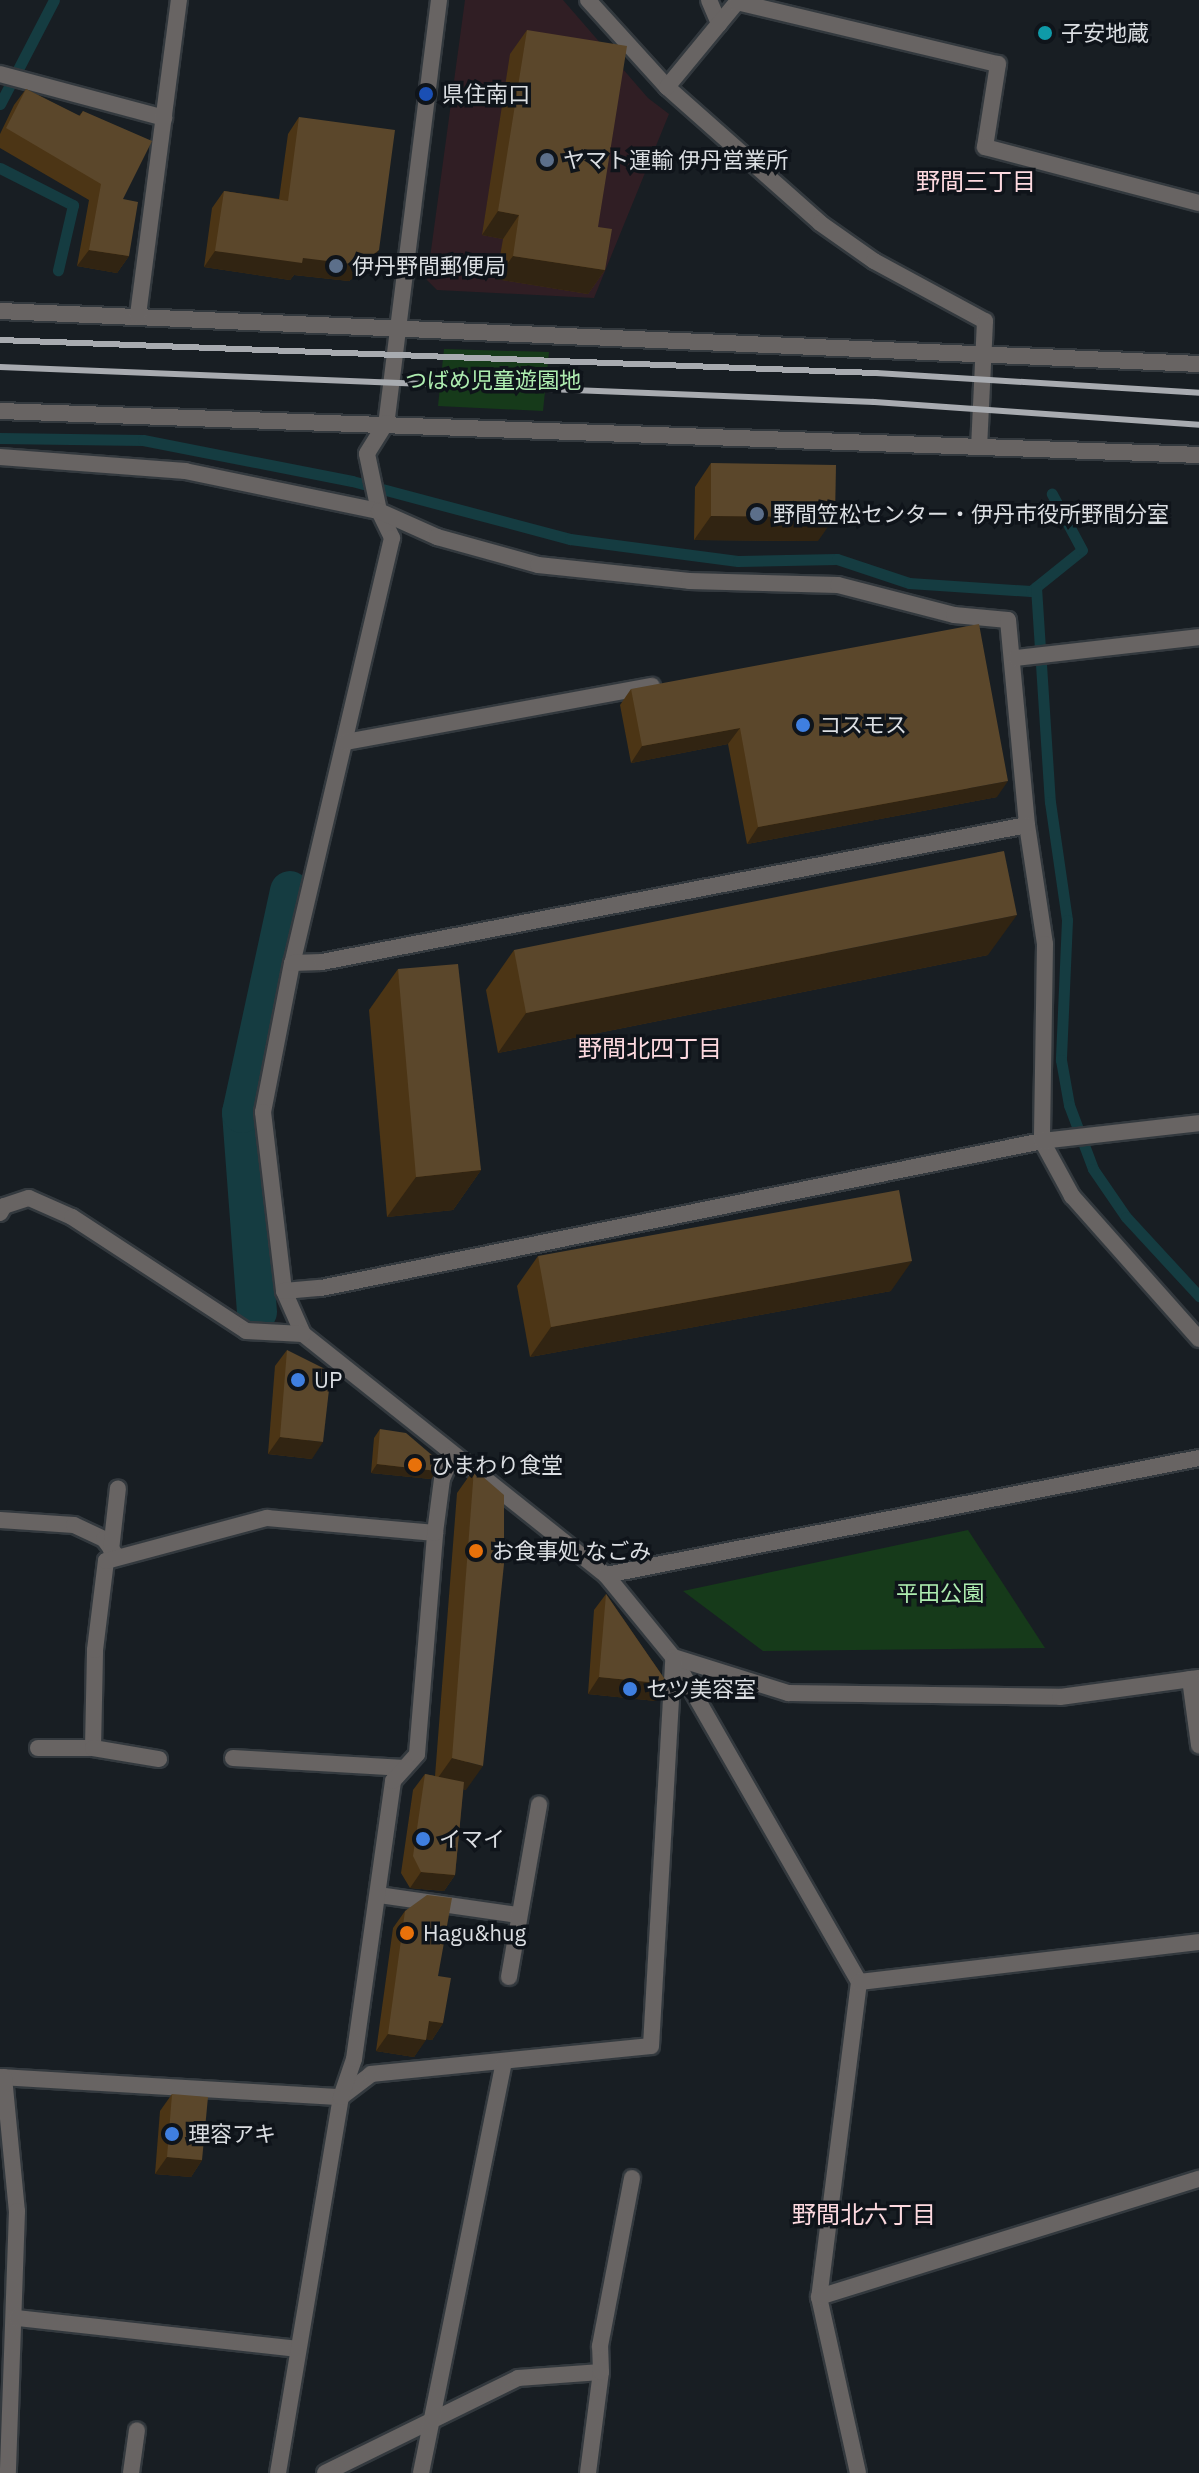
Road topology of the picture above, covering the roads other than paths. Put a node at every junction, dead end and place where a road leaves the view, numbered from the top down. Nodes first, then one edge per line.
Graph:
1 (179, 0) edge
2 (439, 0) edge
3 (588, 0) edge
4 (709, 0) edge
5 (719, 24) junction
6 (0, 74) edge
7 (667, 87) junction
8 (164, 118) junction
9 (1199, 203) edge
10 (0, 311) edge
11 (138, 315) junction
12 (394, 327) junction
13 (985, 352) junction
14 (1199, 364) edge
15 (0, 411) edge
16 (386, 423) junction
17 (979, 446) junction
18 (1199, 455) edge
19 (0, 457) edge
20 (377, 503) junction
21 (1008, 620) junction
22 (947, 631) edge
23 (1199, 637) edge
24 (1016, 658) junction
25 (670, 682) edge
26 (346, 742) junction
27 (1027, 825) junction
28 (292, 963) junction
29 (1199, 1123) edge
30 (1042, 1141) junction
31 (1, 1208) edge
32 (284, 1291) junction
33 (303, 1334) junction
34 (1199, 1339) edge
35 (453, 1454) junction
36 (1199, 1458) edge
37 (118, 1488) dead end
38 (0, 1520) edge
39 (435, 1533) junction
40 (114, 1554) junction
41 (606, 1575) junction
42 (673, 1657) junction
43 (1194, 1678) edge
44 (1199, 1745) edge
45 (38, 1748) dead end
46 (93, 1748) junction
47 (233, 1758) dead end
48 (159, 1759) dead end
49 (405, 1768) junction
50 (539, 1805) dead end
51 (379, 1895) junction
52 (518, 1915) junction
53 (1199, 1942) edge
54 (509, 1977) dead end
55 (859, 1982) junction
56 (504, 2063) junction
57 (2, 2077) edge
58 (341, 2097) junction
59 (632, 2178) dead end
60 (1199, 2179) edge
61 (819, 2297) junction
62 (17, 2318) junction
63 (297, 2349) junction
64 (601, 2372) junction
65 (429, 2423) junction
66 (137, 2430) dead end
67 (8, 2473) edge
68 (131, 2473) edge
69 (278, 2473) edge
70 (325, 2473) edge
71 (421, 2473) edge
72 (588, 2473) edge
73 (858, 2473) edge

1 - 8 street
2 - 12 street
3 - 7 street
4 - 5 street
5 - 7 street
5 - 9 street
6 - 8 street
7 - 13 street
8 - 11 street
10 - 11 street
11 - 12 street
12 - 13 street
12 - 16 street
13 - 14 street
13 - 17 street
15 - 16 street
16 - 17 street
16 - 20 street
17 - 18 street
19 - 20 street
20 - 21 street
20 - 26 street
21 - 22 street
21 - 24 street
23 - 24 street
24 - 27 street
25 - 26 street
26 - 28 street
27 - 28 street
27 - 30 street
28 - 32 street
29 - 30 street
30 - 32 street
30 - 34 street
31 - 33 street
32 - 33 street
33 - 35 street
35 - 39 street
35 - 41 street
36 - 41 street
37 - 40 street
38 - 40 street
39 - 40 street
39 - 49 street
40 - 46 street
41 - 42 street
42 - 43 street
42 - 55 street
42 - 56 street
43 - 44 street
45 - 46 street
46 - 48 street
47 - 49 street
49 - 51 street
50 - 52 street
51 - 52 street
51 - 58 street
52 - 54 street
53 - 55 street
55 - 61 street
56 - 58 street
56 - 65 street
57 - 58 street
57 - 62 street
58 - 63 street
59 - 64 street
60 - 61 street
61 - 73 street
62 - 63 street
62 - 67 street
63 - 69 street
64 - 65 street
64 - 72 street
65 - 70 street
65 - 71 street
66 - 68 street

